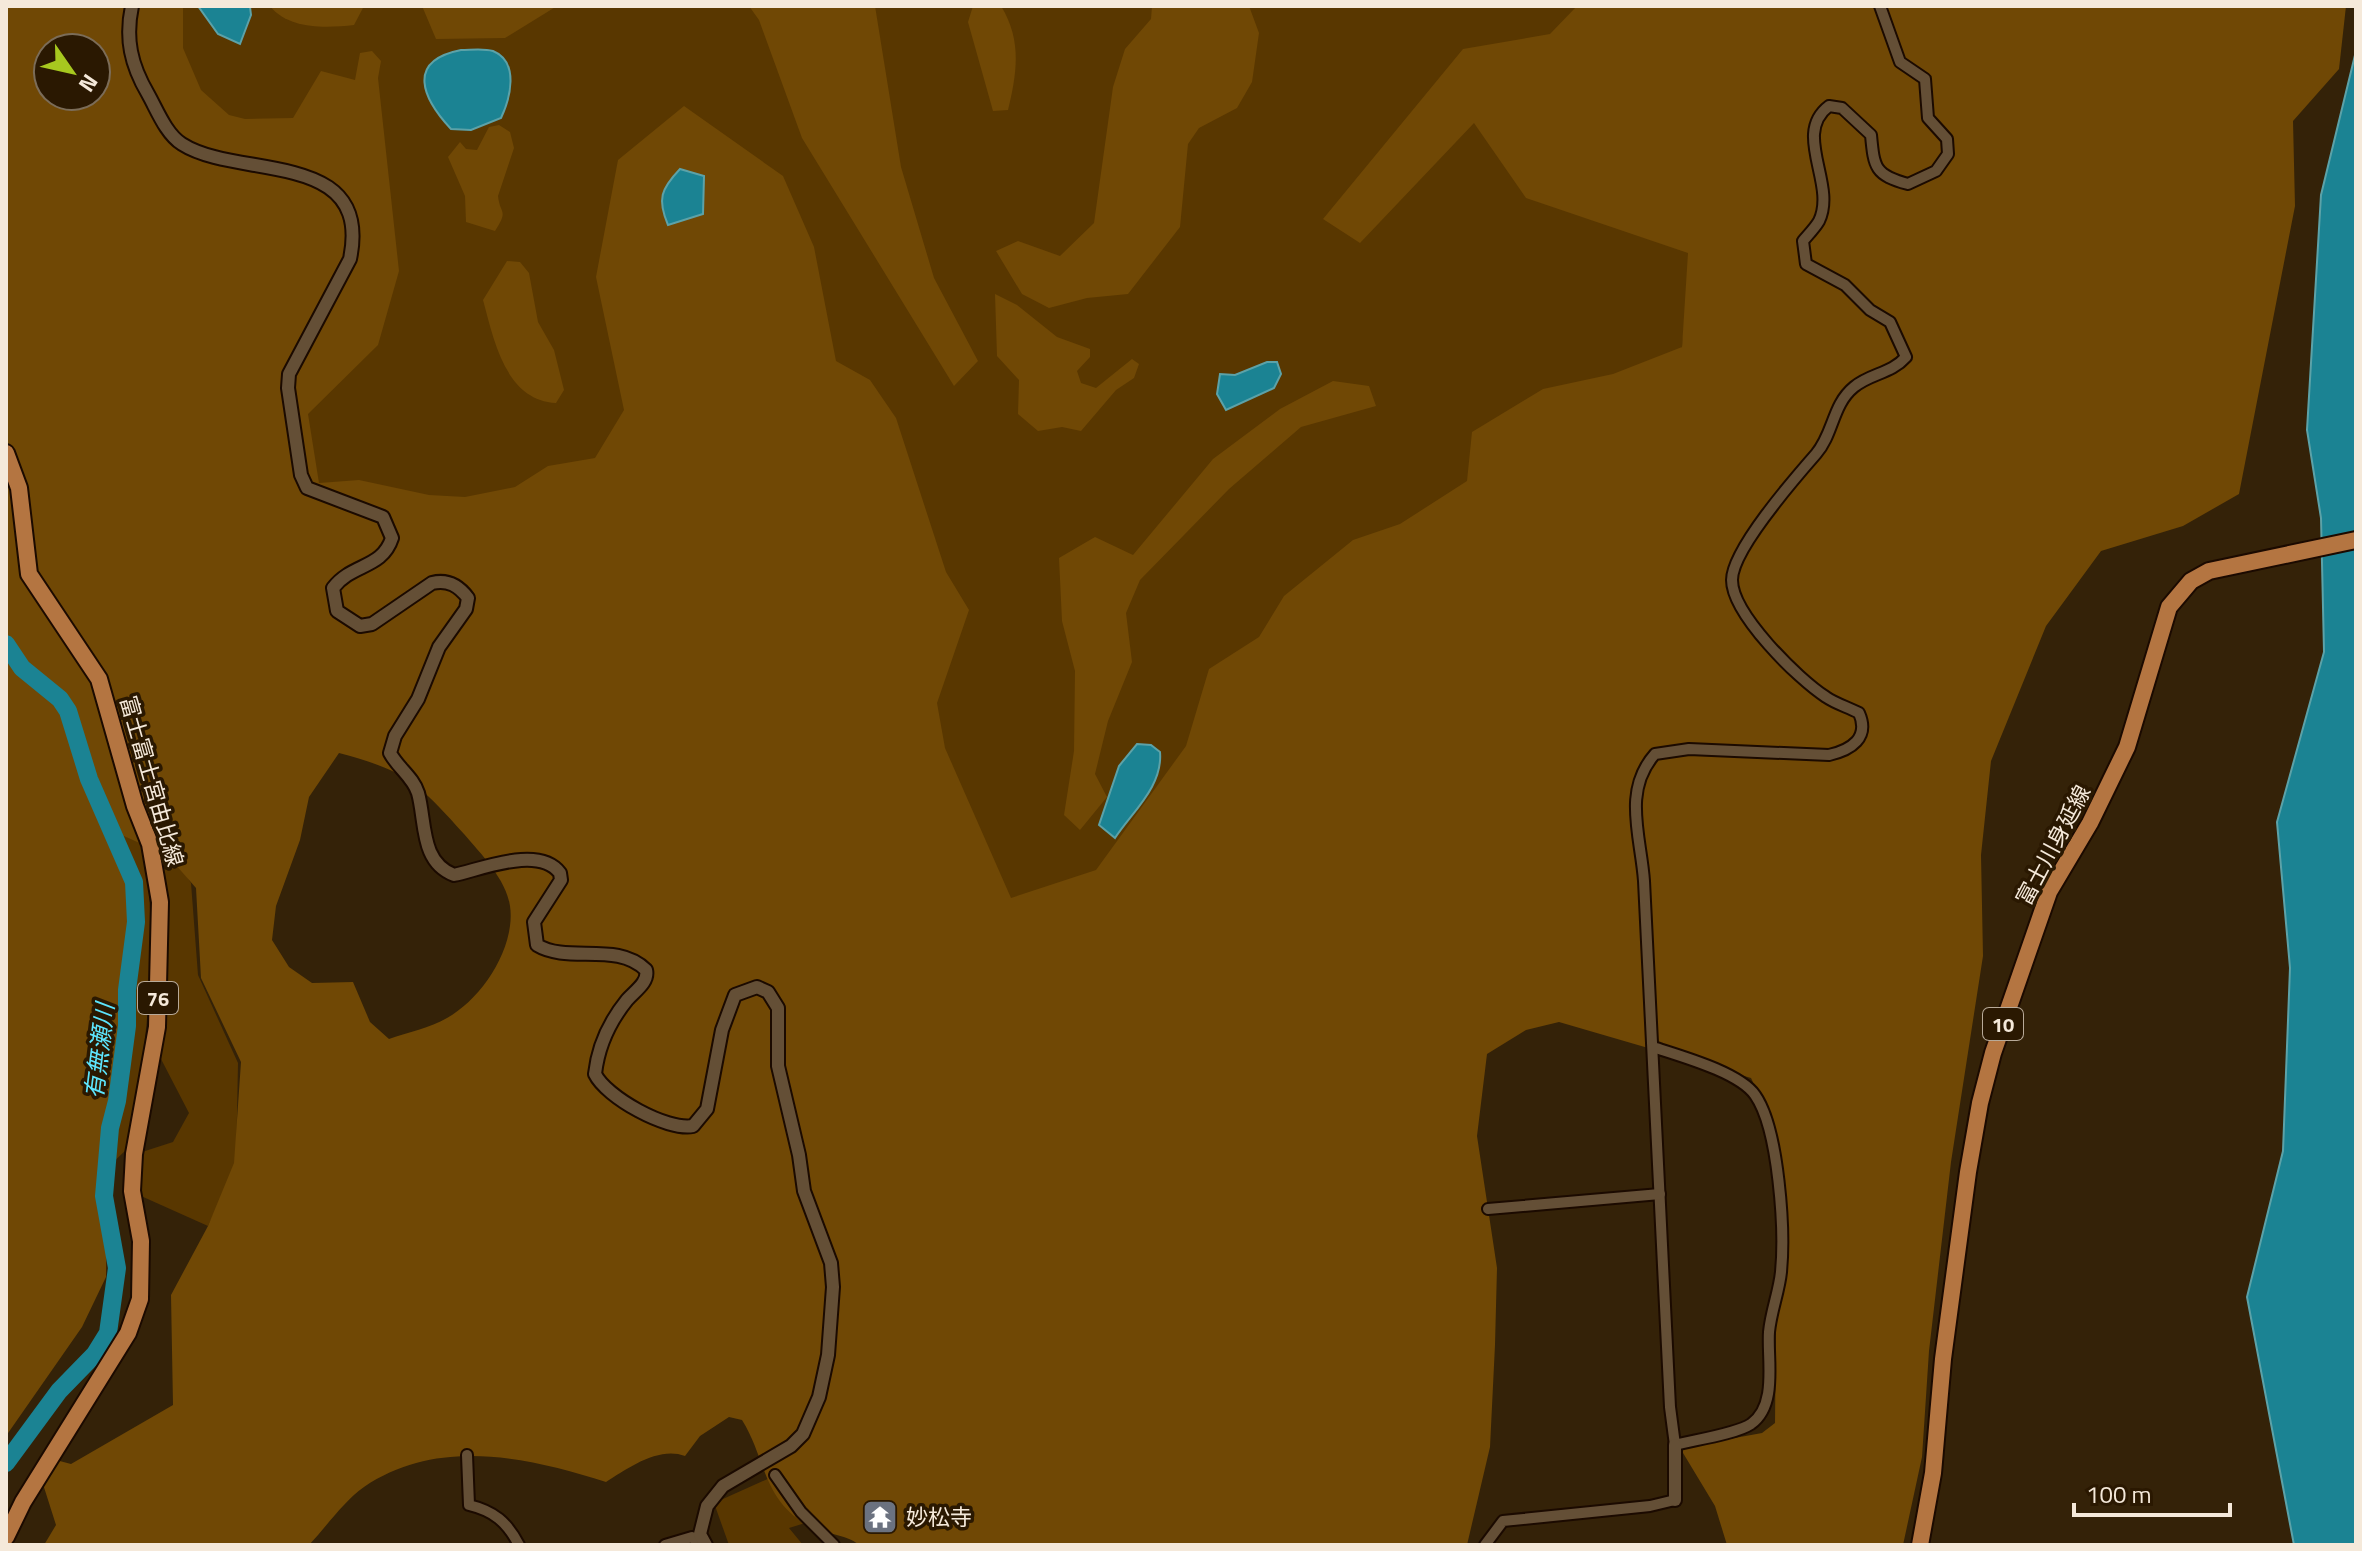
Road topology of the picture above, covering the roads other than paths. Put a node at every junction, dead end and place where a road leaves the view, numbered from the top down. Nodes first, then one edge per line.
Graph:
1 (132, 6) edge
2 (1880, 6) edge
3 (6, 453) edge
4 (2356, 540) edge
5 (1653, 1047) junction
6 (1660, 1194) junction
7 (1488, 1209) dead end
8 (1675, 1445) junction
9 (467, 1455) dead end
10 (775, 1475) dead end
11 (1675, 1500) joint
12 (6, 1537) edge
13 (519, 1545) edge
14 (665, 1545) edge
15 (703, 1545) edge
16 (834, 1545) edge
17 (1485, 1545) edge
18 (1920, 1545) edge

1 - 15 street
2 - 5 street
3 - 12 main road, 富士富士宮由比線 / 76
4 - 18 main road, 富士川身延線 / 10
5 - 6 street
5 - 8 street
6 - 7 street
6 - 8 street
8 - 11 street
9 - 13 street
10 - 16 street
11 - 17 street
14 - 15 street

